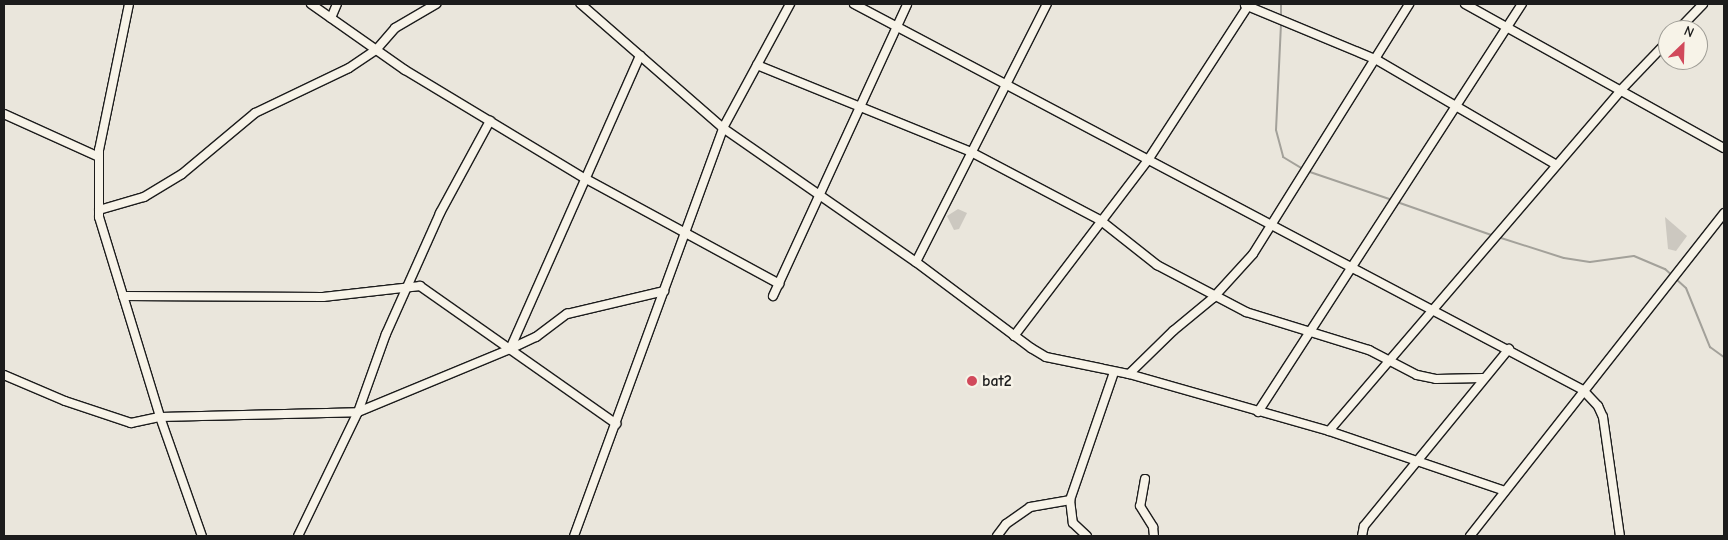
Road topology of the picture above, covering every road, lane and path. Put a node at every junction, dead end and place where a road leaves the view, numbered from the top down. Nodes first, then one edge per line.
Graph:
1 (129, 4) edge
2 (311, 4) edge
3 (337, 4) edge
4 (436, 4) edge
5 (581, 4) edge
6 (790, 4) edge
7 (854, 4) edge
8 (907, 4) edge
9 (1047, 4) edge
10 (1409, 4) edge
11 (1465, 4) edge
12 (1522, 4) edge
13 (1703, 4) edge
14 (1246, 5) edge
15 (331, 18) junction
16 (1688, 20) edge
17 (896, 26) junction
18 (1505, 28) junction
19 (376, 50) junction
20 (1658, 51) edge
21 (640, 55) junction
22 (1377, 60) junction
23 (757, 65) junction
24 (1006, 84) junction
25 (1620, 91) junction
26 (861, 104) junction
27 (1455, 104) junction
28 (4, 114) edge
29 (490, 121) junction
30 (723, 128) junction
31 (1724, 148) edge
32 (971, 152) junction
33 (98, 157) junction
34 (1148, 160) junction
35 (1557, 165) junction
36 (586, 179) junction
37 (819, 195) junction
38 (99, 210) junction
39 (1724, 213) edge
40 (1100, 220) junction
41 (1272, 225) junction
42 (686, 234) junction
43 (916, 262) junction
44 (1353, 267) junction
45 (779, 284) junction
46 (408, 289) junction
47 (664, 291) junction
48 (123, 296) junction
49 (773, 296) dead end
50 (1213, 298) junction
51 (1434, 308) junction
52 (1310, 333) junction
53 (1014, 336) junction
54 (510, 349) junction
55 (1509, 349) junction
56 (1391, 359) junction
57 (1114, 372) junction
58 (1129, 374) junction
59 (4, 375) edge
60 (1483, 378) junction
61 (4, 381) edge
62 (13, 381) junction
63 (1583, 390) junction
64 (358, 412) junction
65 (1258, 412) junction
66 (160, 417) junction
67 (616, 424) junction
68 (1329, 432) junction
69 (1418, 462) junction
70 (1145, 479) dead end
71 (1505, 490) junction
72 (1070, 500) junction
73 (202, 536) edge
74 (298, 536) edge
75 (574, 536) edge
76 (997, 536) edge
77 (1087, 536) edge
78 (1154, 536) edge
79 (1362, 536) edge
80 (1470, 536) edge
81 (1620, 536) edge

1 - 33 street
2 - 15 street
3 - 15 street
4 - 19 street
5 - 21 street
6 - 23 street
7 - 17 street
8 - 17 street
9 - 24 street
10 - 22 street
11 - 18 street
12 - 18 street
13 - 16 street
14 - 22 street
14 - 34 street
15 - 19 street
17 - 24 street
17 - 26 street
18 - 25 street
18 - 27 street
19 - 29 street
19 - 38 street
20 - 25 street
21 - 30 street
21 - 36 street
22 - 27 street
22 - 41 street
23 - 26 street
23 - 30 street
24 - 32 street
24 - 34 street
25 - 31 street
25 - 35 street
26 - 32 street
26 - 37 street
27 - 35 street
27 - 44 street
28 - 33 street
29 - 36 street
29 - 46 street
30 - 37 street
30 - 42 street
32 - 40 street
32 - 43 street
33 - 38 street
34 - 40 street
34 - 41 street
35 - 51 street
36 - 42 street
36 - 54 street
37 - 43 street
37 - 45 street
38 - 48 street
39 - 63 street
40 - 50 street
40 - 53 street
41 - 44 street
41 - 50 street
42 - 45 street
42 - 47 street
43 - 53 street
44 - 51 street
44 - 52 street
45 - 49 street
46 - 48 street
46 - 54 street
46 - 64 street
47 - 54 street
47 - 67 street
48 - 66 street
50 - 52 street
50 - 58 street
51 - 55 street
51 - 56 street
52 - 56 street
52 - 65 street
53 - 57 street
54 - 64 street
54 - 67 street
55 - 60 street
55 - 63 street
56 - 60 street
56 - 68 street
57 - 58 street
57 - 72 street
58 - 65 street
59 - 62 street
60 - 69 street
61 - 62 street
62 - 66 street
63 - 71 street
63 - 81 street
64 - 66 street
64 - 74 street
65 - 68 street
66 - 73 street
67 - 75 street
68 - 69 street
69 - 71 street
69 - 79 street
70 - 78 street
71 - 80 street
72 - 76 street
72 - 77 street

